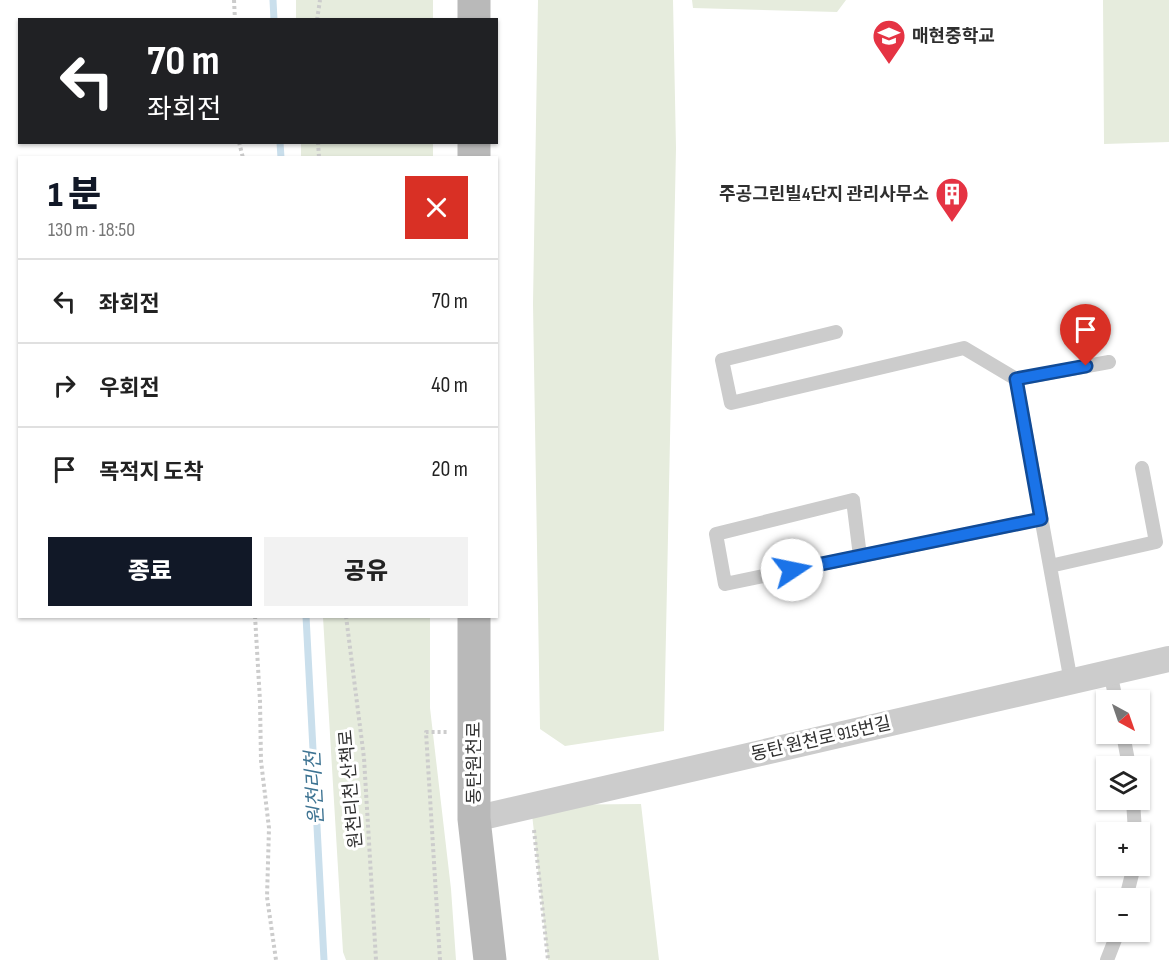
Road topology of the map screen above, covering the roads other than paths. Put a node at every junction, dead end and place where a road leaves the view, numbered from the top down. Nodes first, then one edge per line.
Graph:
1 (474, 0) edge
2 (474, 18) edge
3 (836, 332) dead end
4 (1109, 362) dead end
5 (1016, 379) junction
6 (1142, 468) dead end
7 (1041, 519) junction
8 (860, 556) junction
9 (1050, 566) junction
10 (474, 618) edge
11 (1169, 659) edge
12 (1110, 672) junction
13 (1071, 682) junction
14 (1114, 690) edge
15 (474, 819) junction
16 (484, 908) junction
17 (1114, 942) edge
18 (477, 960) edge
19 (490, 960) edge
20 (1107, 960) edge

1 - 2 main road
3 - 5 lane
4 - 5 lane
5 - 7 lane
6 - 9 lane
7 - 8 lane
7 - 9 lane
8 - 8 lane
9 - 13 lane
10 - 15 main road, 동탄원천로
11 - 12 street, 동탄 원천로 915번길
12 - 13 street, 동탄 원천로 915번길
12 - 14 lane
13 - 15 street, 동탄 원천로 915번길
15 - 16 main road, 동탄원천로
16 - 18 main road, 동탄원천로
16 - 19 main road, 동탄원천로
17 - 20 lane

